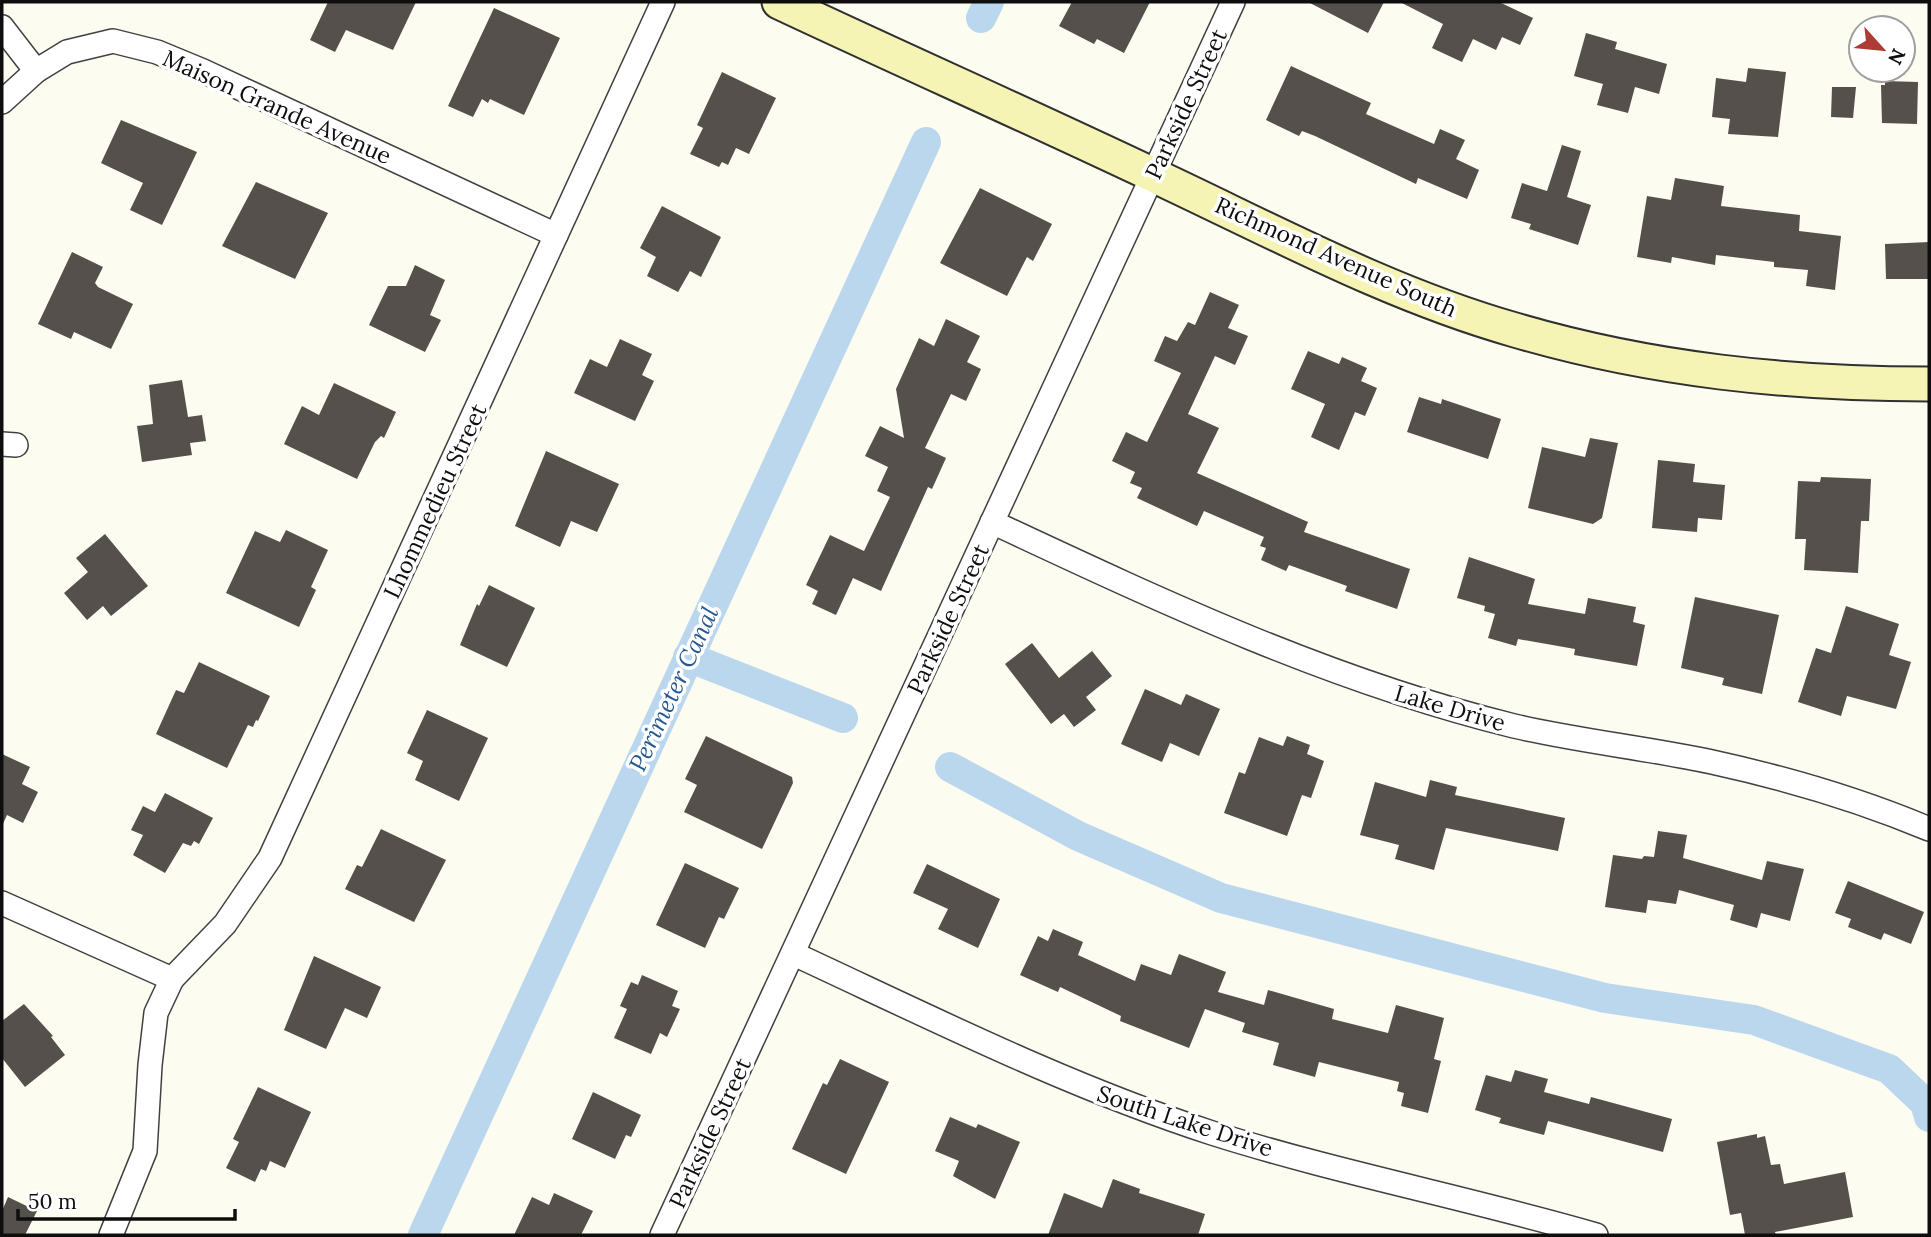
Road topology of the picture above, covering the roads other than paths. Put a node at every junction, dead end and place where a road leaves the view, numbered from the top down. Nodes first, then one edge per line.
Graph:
1 (663, 2) edge
2 (779, 2) edge
3 (1233, 2) edge
4 (2, 27) edge
5 (36, 71) junction
6 (2, 102) edge
7 (1153, 175) junction
8 (556, 235) junction
9 (1929, 384) edge
10 (992, 522) junction
11 (1929, 829) edge
12 (2, 903) edge
13 (794, 954) junction
14 (172, 979) junction
15 (111, 1235) edge
16 (662, 1235) edge
17 (1596, 1235) edge

1 - 8 street, Lhommedieu Street
2 - 7 street, Richmond Avenue South
3 - 7 street, Parkside Street
4 - 5 street
5 - 6 street, Maison Grande Avenue
5 - 8 street, Maison Grande Avenue
7 - 9 street, Richmond Avenue South
7 - 10 street, Parkside Street
8 - 14 street, Lhommedieu Street
10 - 11 street, Lake Drive
10 - 13 street, Parkside Street
12 - 14 street
13 - 16 street, Parkside Street
13 - 17 street, South Lake Drive
14 - 15 street, Lhommedieu Street

